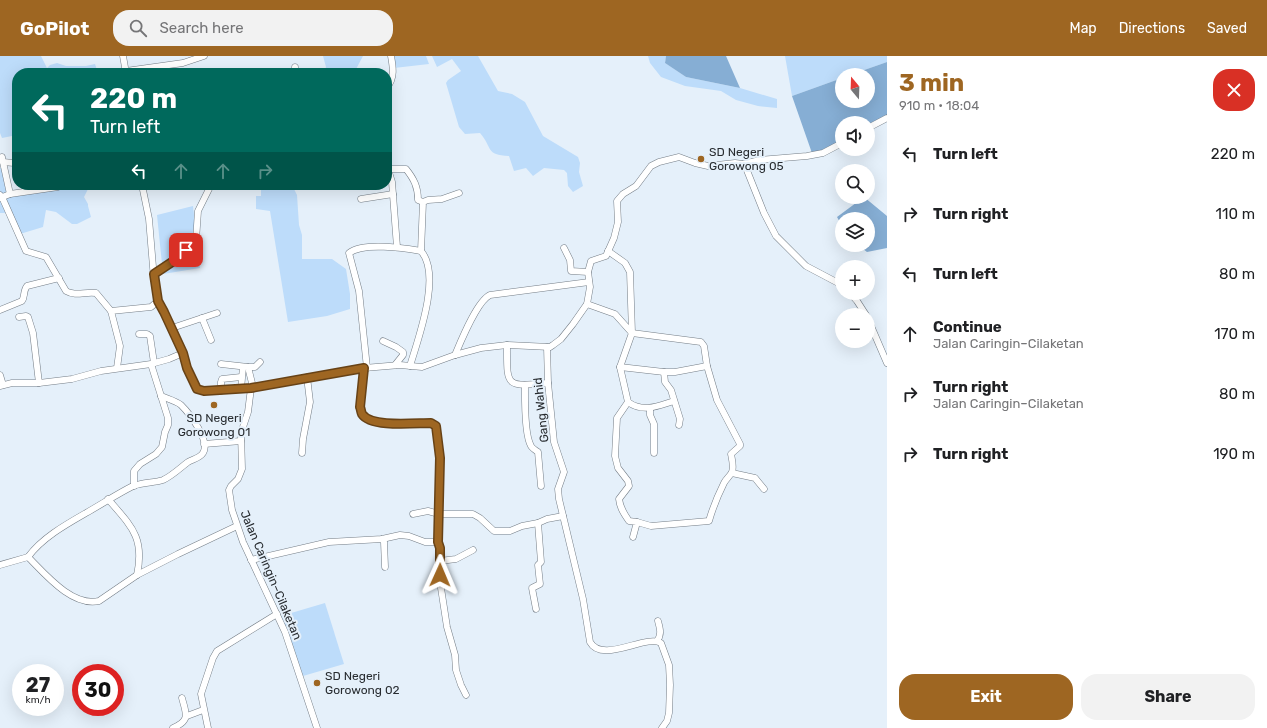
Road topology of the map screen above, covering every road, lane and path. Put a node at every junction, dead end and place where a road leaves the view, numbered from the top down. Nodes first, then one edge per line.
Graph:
1 (123, 56) edge
2 (204, 56) edge
3 (391, 56) edge
4 (125, 68) edge
5 (151, 68) edge
6 (392, 82) edge
7 (887, 118) edge
8 (875, 124) edge
9 (835, 146) edge
10 (12, 162) edge
11 (743, 164) junction
12 (392, 168) edge
13 (392, 189) edge
14 (19, 190) edge
15 (143, 190) edge
16 (208, 190) edge
17 (459, 193) dead end
18 (10, 194) junction
19 (393, 194) junction
20 (1, 197) edge
21 (362, 199) dead end
22 (423, 202) junction
23 (397, 247) junction
24 (564, 248) dead end
25 (421, 251) junction
26 (608, 251) junction
27 (588, 272) junction
28 (154, 274) junction
29 (59, 278) junction
30 (835, 281) edge
31 (589, 282) junction
32 (158, 301) junction
33 (587, 304) junction
34 (0, 310) edge
35 (111, 311) junction
36 (217, 313) dead end
37 (19, 317) dead end
38 (202, 318) junction
39 (172, 328) junction
40 (632, 333) junction
41 (139, 334) dead end
42 (875, 335) edge
43 (211, 340) dead end
44 (383, 341) dead end
45 (507, 345) junction
46 (547, 347) junction
47 (183, 353) junction
48 (455, 355) junction
49 (260, 362) dead end
50 (152, 363) junction
51 (887, 363) edge
52 (221, 364) dead end
53 (395, 365) junction
54 (410, 366) junction
55 (706, 366) junction
56 (245, 367) junction
57 (620, 367) junction
58 (117, 368) junction
59 (365, 368) junction
60 (664, 372) junction
61 (0, 375) edge
62 (241, 377) junction
63 (307, 377) junction
64 (39, 383) junction
65 (548, 383) junction
66 (1, 385) edge
67 (525, 386) junction
68 (251, 388) junction
69 (241, 389) junction
70 (221, 391) junction
71 (162, 396) junction
72 (674, 401) junction
73 (628, 402) junction
74 (650, 408) junction
75 (679, 425) dead end
76 (241, 441) junction
77 (204, 444) junction
78 (302, 453) dead end
79 (654, 453) dead end
80 (732, 473) junction
81 (134, 486) junction
82 (541, 486) dead end
83 (764, 489) dead end
84 (108, 499) junction
85 (413, 514) dead end
86 (439, 514) junction
87 (563, 516) junction
88 (637, 522) junction
89 (538, 523) junction
90 (237, 526) junction
91 (633, 537) dead end
92 (382, 539) junction
93 (438, 542) junction
94 (473, 550) dead end
95 (28, 557) junction
96 (251, 560) junction
97 (440, 561) junction
98 (0, 565) edge
99 (385, 567) dead end
100 (137, 575) junction
101 (536, 609) dead end
102 (278, 614) junction
103 (658, 621) dead end
104 (657, 641) junction
105 (466, 695) dead end
106 (182, 698) dead end
107 (203, 710) junction
108 (187, 716) junction
109 (206, 727) edge
110 (173, 728) edge
111 (317, 728) edge
112 (662, 728) edge

1 - 4 street
2 - 5 street
3 - 6 street
7 - 8 street
9 - 11 street
10 - 18 street
11 - 26 street
11 - 30 street
12 - 22 street
13 - 19 street
14 - 18 street
15 - 28 street
16 - 28 street
17 - 22 street
18 - 20 street
19 - 21 street
19 - 23 street
20 - 29 street
22 - 25 street
23 - 25 street
23 - 59 street
24 - 27 street
25 - 54 street
26 - 27 street
26 - 40 street
27 - 31 street
28 - 32 street
29 - 34 street
29 - 35 street
31 - 33 street
31 - 48 street
32 - 35 street
32 - 39 street
33 - 40 street
33 - 46 street
35 - 58 street
36 - 38 street
37 - 64 street
38 - 39 street
38 - 43 street
39 - 47 street
40 - 55 street
40 - 57 street
41 - 50 street
42 - 51 street
44 - 53 street
45 - 46 street
45 - 48 street
45 - 67 street
46 - 65 street, Gang Wahid
47 - 50 street
47 - 70 street
48 - 54 street
49 - 56 street
50 - 58 street
50 - 71 street
52 - 56 street
53 - 54 street
53 - 59 street
55 - 60 street
55 - 80 street
56 - 62 street
56 - 68 street, Jalan Caringin–Cilaketan
57 - 60 street
57 - 73 street
58 - 64 street
59 - 63 street
59 - 86 street
60 - 72 street
61 - 66 street
62 - 69 street
62 - 70 street
63 - 68 street
63 - 78 street
64 - 66 street
65 - 67 street
65 - 87 street, Gang Wahid
67 - 82 street
68 - 69 street
68 - 76 street, Jalan Caringin–Cilaketan
69 - 70 street
71 - 77 street
71 - 81 street
72 - 74 street
72 - 75 street
73 - 74 street
73 - 88 street
74 - 79 street
76 - 77 street
76 - 90 street, Jalan Caringin–Cilaketan
77 - 81 street
80 - 83 street
80 - 88 street
81 - 84 street
84 - 95 street
84 - 100 street
85 - 86 street
86 - 89 street
86 - 93 street
87 - 89 street
87 - 104 street, Gang Wahid
88 - 91 street
89 - 101 street
90 - 96 street, Jalan Caringin–Cilaketan
90 - 100 street
92 - 93 street
92 - 96 street
92 - 99 street
93 - 97 street
94 - 97 street
95 - 98 street
95 - 100 street
96 - 102 street, Jalan Caringin–Cilaketan
97 - 105 street
102 - 107 street
102 - 111 street, Jalan Caringin–Cilaketan
103 - 104 street
104 - 112 street
106 - 108 street
107 - 108 street
107 - 109 street
108 - 110 street

